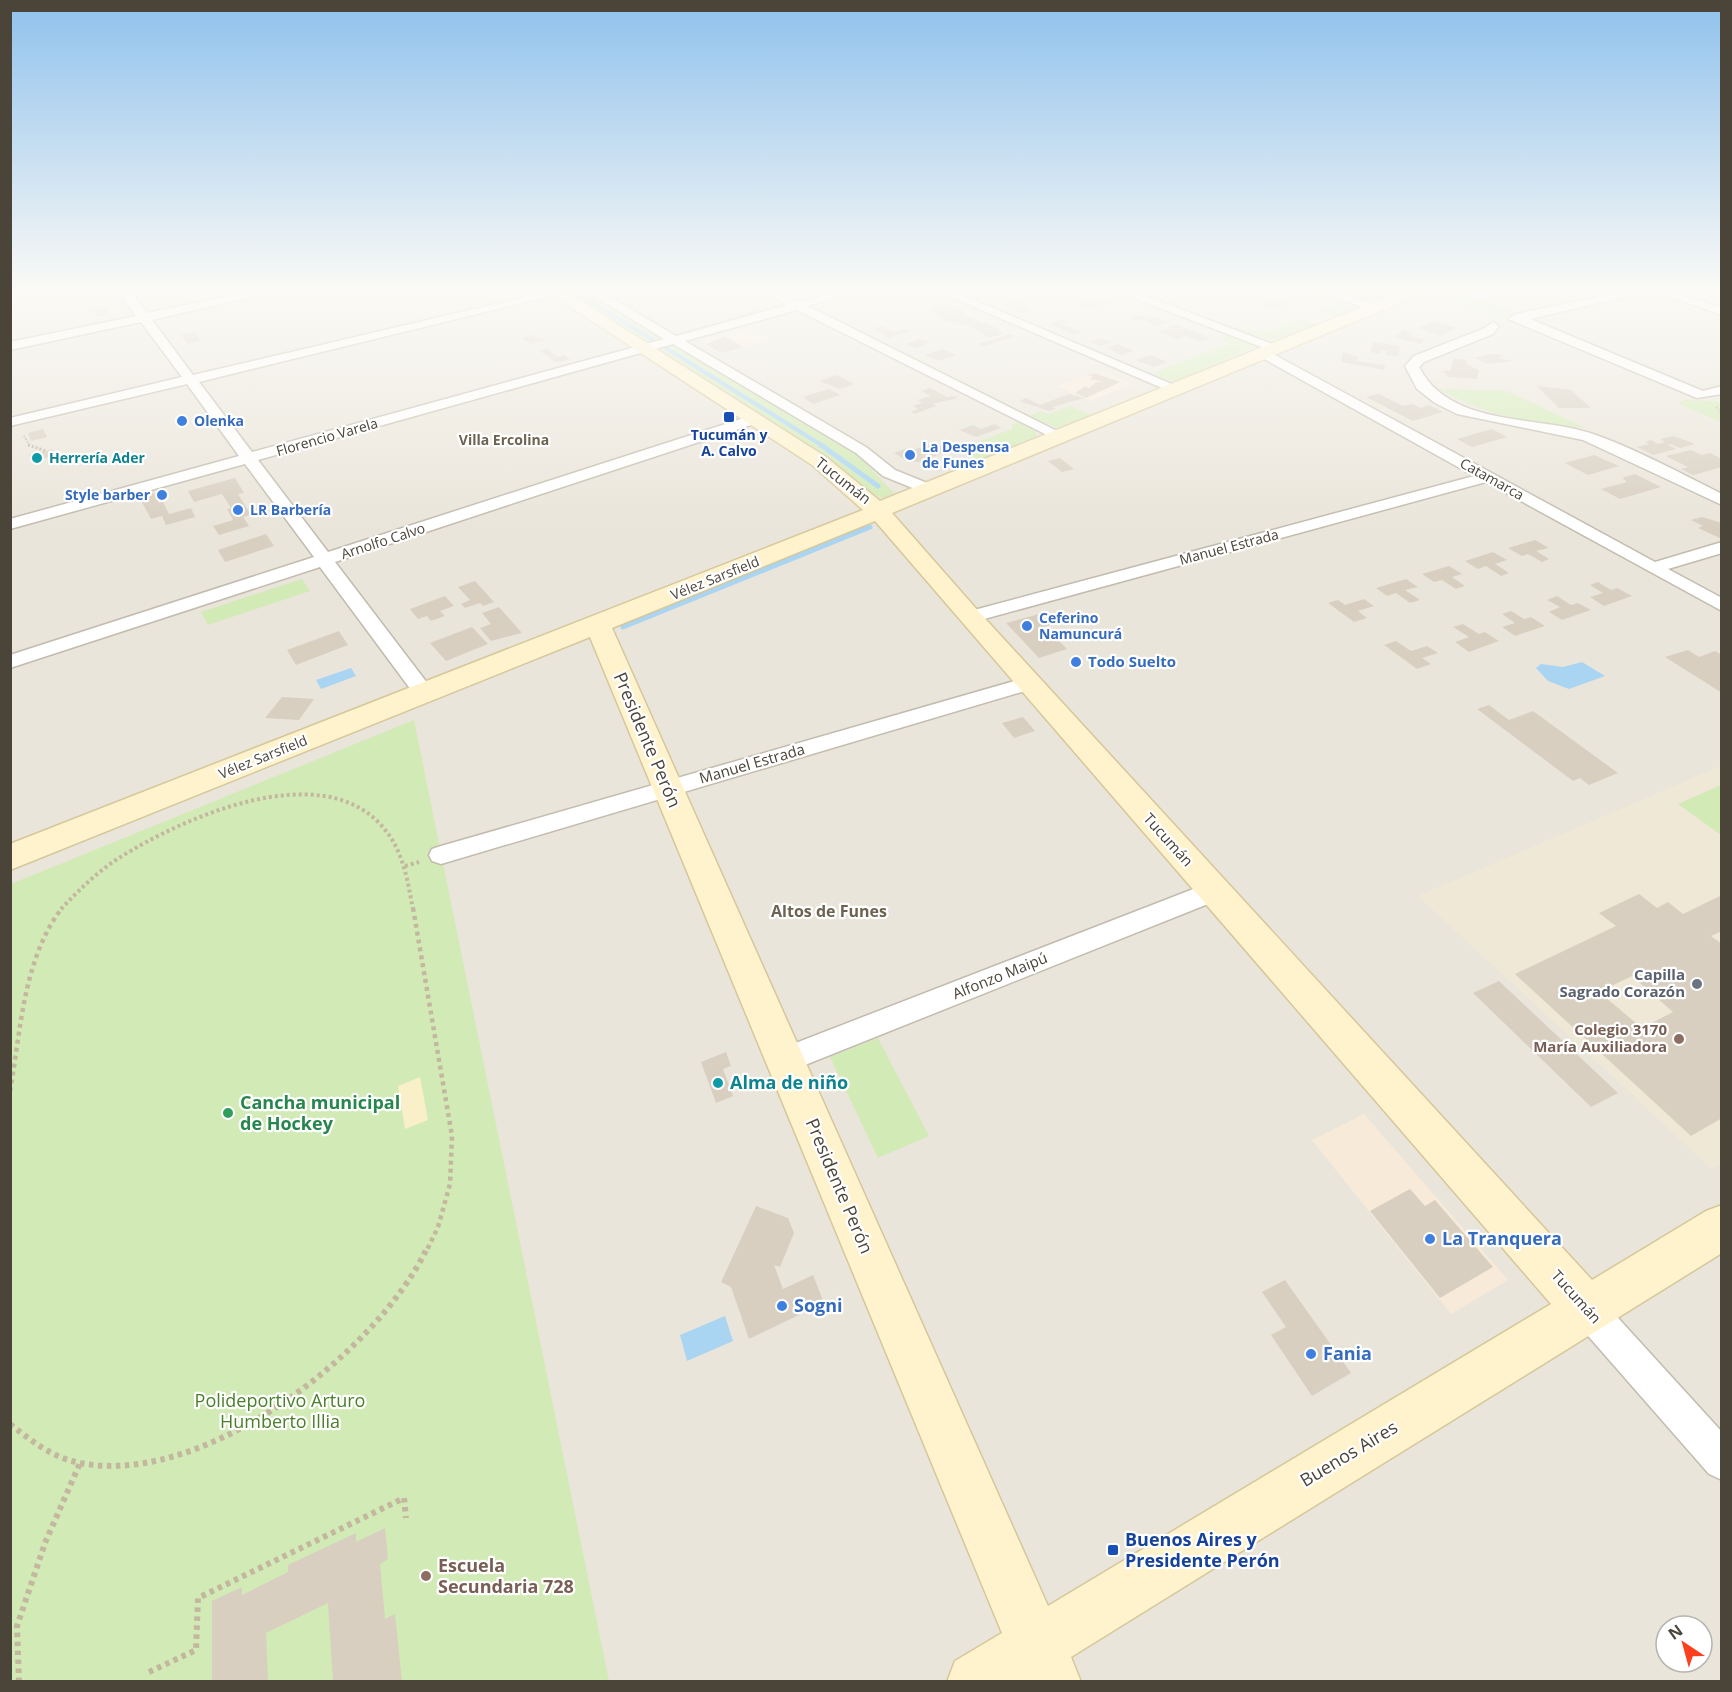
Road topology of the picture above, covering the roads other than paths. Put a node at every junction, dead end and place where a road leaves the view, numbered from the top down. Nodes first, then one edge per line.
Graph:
1 (182, 370) edge
2 (232, 370) edge
3 (566, 370) edge
4 (678, 370) edge
5 (726, 370) edge
6 (926, 370) edge
7 (1130, 370) edge
8 (1218, 370) edge
9 (1302, 370) edge
10 (1413, 370) edge
11 (1642, 370) edge
12 (190, 380) junction
13 (1173, 388) junction
14 (1722, 390) edge
15 (755, 419) junction
16 (14, 422) edge
17 (1058, 435) junction
18 (249, 459) junction
19 (889, 472) junction
20 (1487, 477) junction
21 (926, 488) junction
22 (904, 498) junction
23 (1722, 500) edge
24 (880, 510) junction
25 (10, 524) edge
26 (1722, 547) edge
27 (324, 560) junction
28 (1652, 568) junction
29 (1722, 606) edge
30 (970, 617) junction
31 (598, 625) junction
32 (10, 662) edge
33 (1028, 683) junction
34 (424, 693) junction
35 (669, 789) junction
36 (441, 855) dead end
37 (10, 858) edge
38 (1214, 891) junction
39 (785, 1060) junction
40 (1722, 1227) edge
41 (1587, 1309) junction
42 (1722, 1461) edge
43 (1044, 1663) edge
44 (976, 1682) edge

1 - 12 street
2 - 12 street
3 - 18 street, Florencio Varela
4 - 15 main road, Tucumán
5 - 19 street, Tucumán
6 - 17 street
7 - 13 street
8 - 13 main road, Vélez Sarsfield
9 - 20 street, Catamarca
10 - 23 street
11 - 14 street
12 - 16 street
12 - 18 street
13 - 17 main road, Vélez Sarsfield
15 - 24 main road, Tucumán
15 - 27 street, Arnolfo Calvo
17 - 21 main road, Vélez Sarsfield
18 - 25 street, Florencio Varela
18 - 27 street
19 - 21 street, Tucumán
19 - 22 street, Tucumán
20 - 28 street, Catamarca
20 - 30 street, Manuel Estrada
21 - 22 main road, Vélez Sarsfield
22 - 24 main road, Vélez Sarsfield
24 - 30 main road, Tucumán
24 - 31 main road, Vélez Sarsfield
26 - 28 street
27 - 32 street, Arnolfo Calvo
27 - 34 street
28 - 29 street, Catamarca
30 - 33 main road, Tucumán
31 - 34 main road, Vélez Sarsfield
31 - 35 main road, Presidente Perón
33 - 35 street, Manuel Estrada
33 - 38 main road, Tucumán
34 - 37 main road, Vélez Sarsfield
35 - 36 street, Manuel Estrada
35 - 39 main road, Presidente Perón
38 - 39 street, Alfonzo Maipú
38 - 41 main road, Tucumán
39 - 43 main road, Presidente Perón
40 - 41 main road, Buenos Aires
41 - 42 street, Tucumán
41 - 43 main road, Buenos Aires
43 - 44 main road, Buenos Aires

